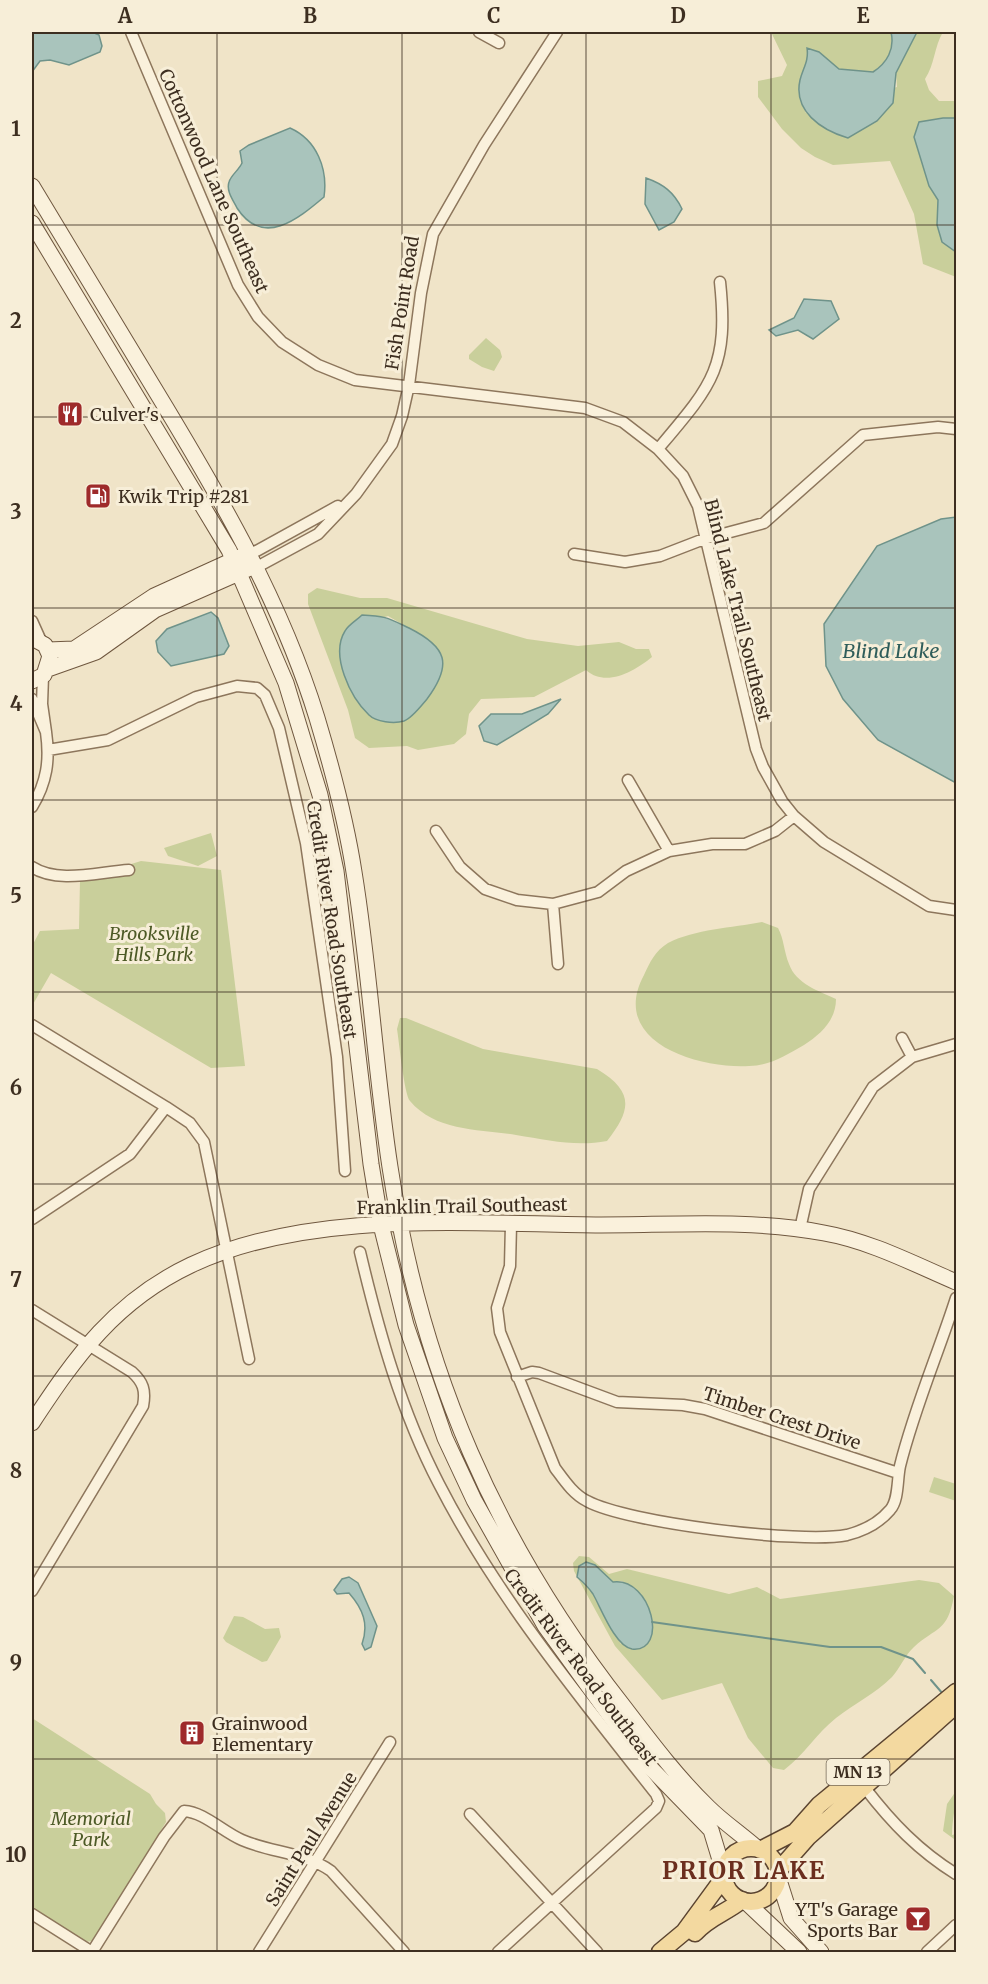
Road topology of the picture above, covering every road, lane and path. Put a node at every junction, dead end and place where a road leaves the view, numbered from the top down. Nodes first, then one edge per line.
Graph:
1 (131, 32) edge
2 (479, 32) edge
3 (557, 32) edge
4 (499, 43) dead end
5 (32, 186) edge
6 (32, 223) edge
7 (720, 282) dead end
8 (409, 385) junction
9 (957, 429) edge
10 (658, 448) junction
11 (704, 539) junction
12 (574, 554) dead end
13 (254, 560) junction
14 (237, 565) junction
15 (32, 621) edge
16 (40, 643) edge
17 (41, 675) edge
18 (32, 699) edge
19 (46, 732) junction
20 (48, 750) junction
21 (628, 780) dead end
22 (32, 807) edge
23 (794, 816) junction
24 (436, 831) dead end
25 (669, 851) junction
26 (32, 867) edge
27 (129, 870) dead end
28 (553, 904) junction
29 (957, 910) edge
30 (558, 964) dead end
31 (32, 1025) edge
32 (902, 1038) dead end
33 (957, 1044) edge
34 (912, 1057) junction
35 (166, 1107) junction
36 (345, 1171) dead end
37 (32, 1219) edge
38 (399, 1223) junction
39 (511, 1224) junction
40 (381, 1225) junction
41 (800, 1229) junction
42 (228, 1251) junction
43 (360, 1252) dead end
44 (957, 1282) edge
45 (957, 1298) edge
46 (32, 1310) edge
47 (87, 1343) junction
48 (249, 1359) dead end
49 (517, 1377) junction
50 (32, 1423) edge
51 (898, 1473) junction
52 (32, 1590) edge
53 (957, 1692) edge
54 (957, 1705) edge
55 (390, 1742) dead end
56 (865, 1788) junction
57 (470, 1814) dead end
58 (759, 1849) junction
59 (317, 1861) junction
60 (724, 1874) junction
61 (778, 1874) junction
62 (957, 1874) edge
63 (743, 1900) junction
64 (552, 1905) junction
65 (32, 1914) edge
66 (957, 1925) edge
67 (92, 1952) edge
68 (259, 1953) edge
69 (404, 1953) edge
70 (498, 1953) edge
71 (597, 1953) edge
72 (660, 1953) edge
73 (675, 1953) edge
74 (799, 1953) edge
75 (821, 1953) edge
76 (927, 1953) edge

1 - 8 street, Cottonwood Lane Southeast
2 - 4 street
3 - 8 street, Fish Point Road
5 - 13 main road
6 - 14 main road
7 - 10 street
8 - 10 street, Blind Lake Trail Southeast
8 - 13 street, Fish Point Road
9 - 11 street
10 - 11 street, Blind Lake Trail Southeast
11 - 12 street
11 - 23 street, Blind Lake Trail Southeast
13 - 14 main road, Fish Point Road
13 - 38 main road
14 - 16 main road, Fish Point Road
14 - 17 main road, Fish Point Road
14 - 40 main road
15 - 16 street
16 - 17 main road
17 - 19 street
18 - 19 street
19 - 20 street
20 - 22 street
20 - 36 street, Credit River Road Southeast
21 - 25 street
23 - 25 street
23 - 29 street, Blind Lake Trail Southeast
24 - 28 street
25 - 28 street
26 - 27 street
28 - 30 street
31 - 35 street
32 - 34 street
33 - 34 street
34 - 41 street
35 - 37 street
35 - 42 street
38 - 39 main road, Franklin Trail Southeast
38 - 40 main road, Franklin Trail Southeast
38 - 58 main road
39 - 41 main road, Franklin Trail Southeast
39 - 49 street
40 - 42 main road, Franklin Trail Southeast
40 - 60 main road
41 - 44 main road, Franklin Trail Southeast
42 - 47 main road, Franklin Trail Southeast
42 - 48 street
43 - 64 street, Credit River Road Southeast
45 - 51 street
46 - 47 street
47 - 50 main road, Franklin Trail Southeast
47 - 52 street
49 - 51 street, Timber Crest Drive
49 - 51 street
53 - 58 main road, MN 13
54 - 56 main road, MN 13
55 - 59 street, Saint Paul Avenue
56 - 61 main road, MN 13
56 - 62 street
57 - 64 street
58 - 60 main road
58 - 61 main road
59 - 67 street
59 - 68 street, Saint Paul Avenue
59 - 69 street
60 - 63 main road
60 - 72 main road
61 - 63 main road
61 - 75 main road
63 - 73 main road
63 - 74 main road
64 - 70 street
64 - 71 street
65 - 67 street
66 - 76 street

